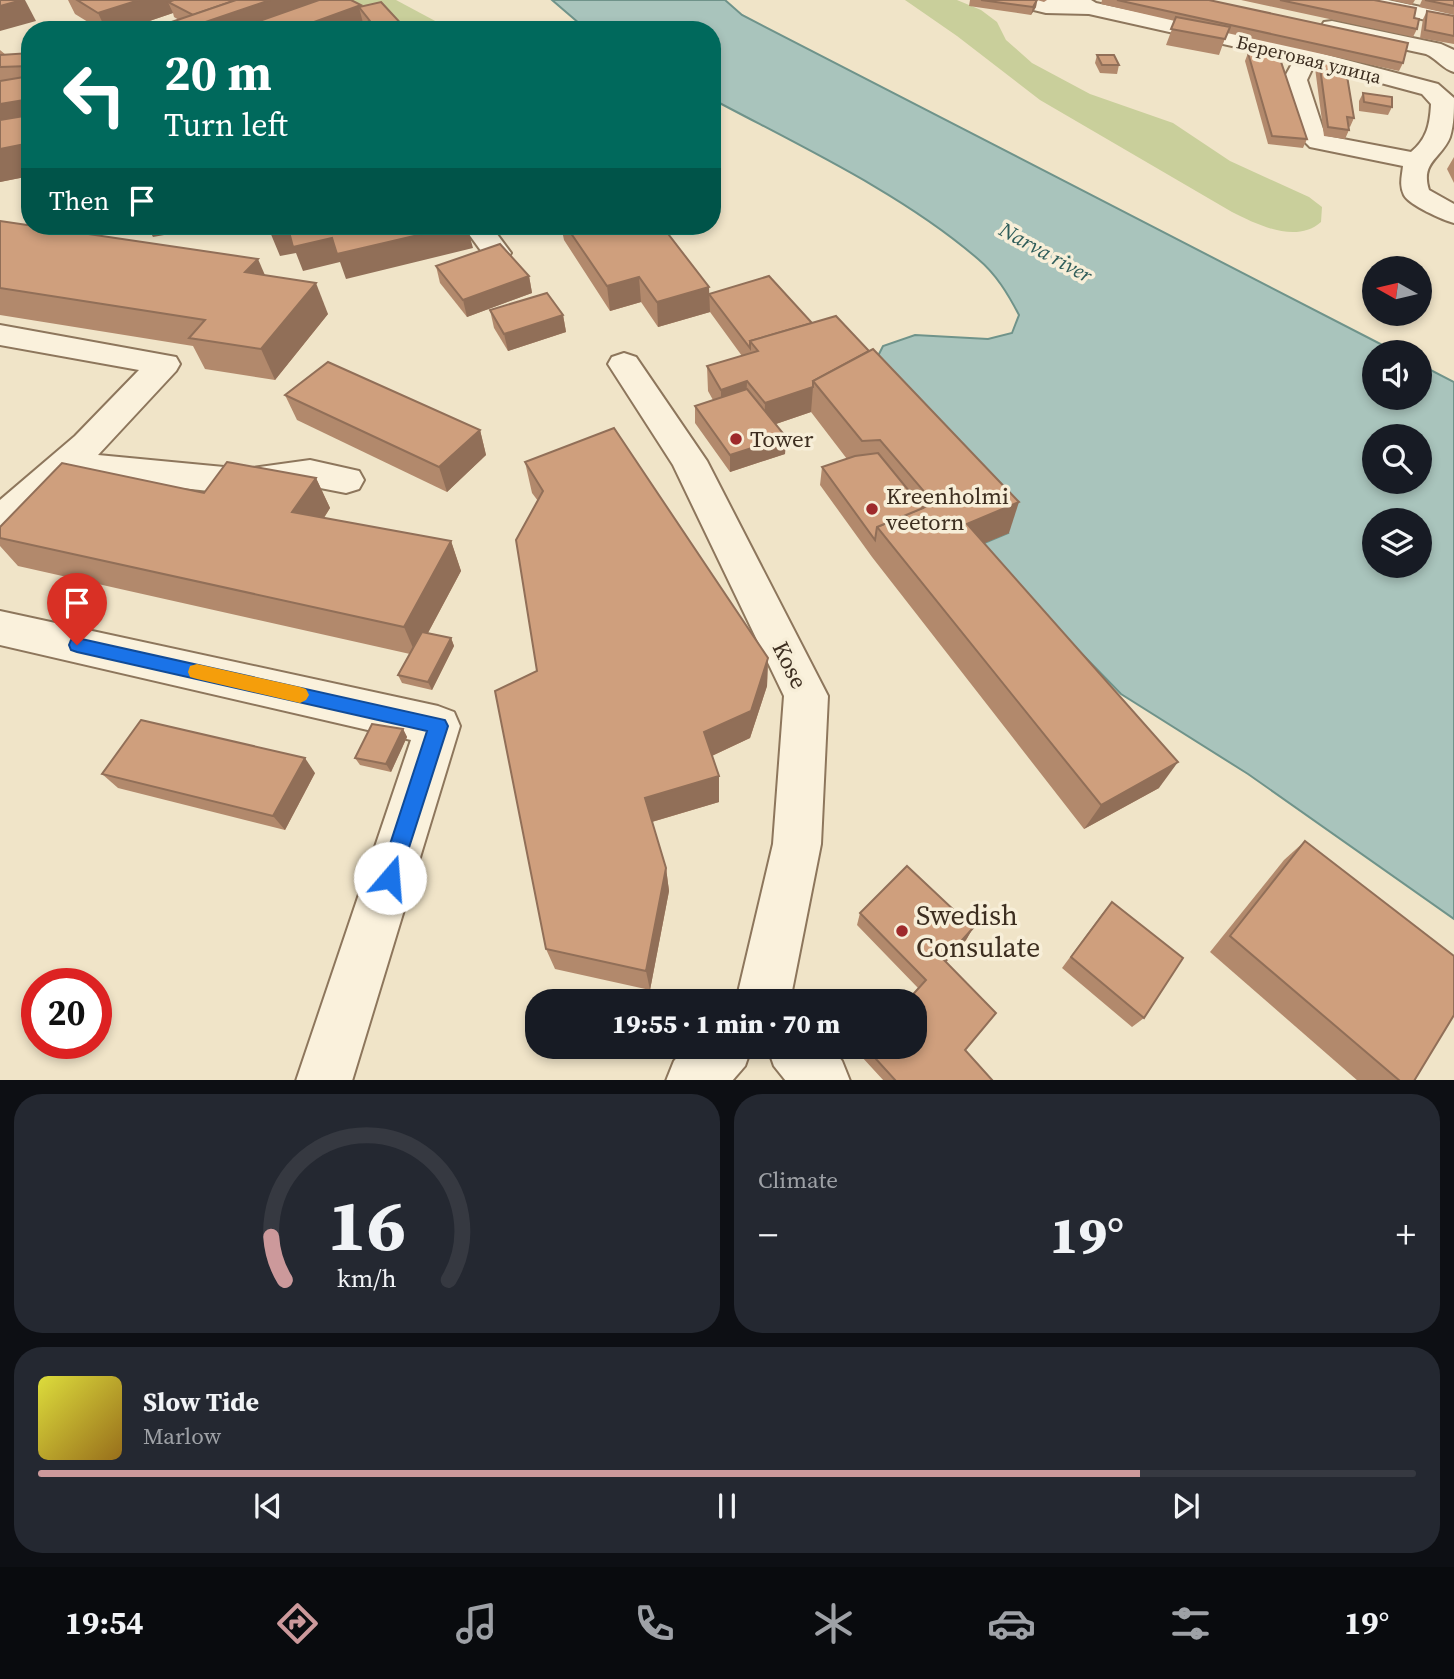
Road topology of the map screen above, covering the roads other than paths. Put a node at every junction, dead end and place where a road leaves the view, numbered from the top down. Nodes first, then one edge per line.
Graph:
1 (1016, 0) edge
2 (1359, 0) edge
3 (1084, 4) edge
4 (1454, 20) edge
5 (1310, 23) edge
6 (1307, 57) junction
7 (1454, 67) edge
8 (1442, 99) edge
9 (1416, 161) junction
10 (1454, 215) edge
11 (484, 235) edge
12 (497, 253) edge
13 (0, 335) edge
14 (624, 364) dead end
15 (60, 470) junction
16 (346, 480) dead end
17 (0, 522) edge
18 (0, 628) edge
19 (766, 989) edge
20 (713, 1059) edge
21 (805, 1059) edge
22 (324, 1080) edge
23 (694, 1080) edge
24 (822, 1080) edge

1 - 3 street, Береговая улица
2 - 4 street
3 - 6 street, Береговая улица
5 - 7 street
6 - 8 street, Береговая улица
6 - 9 street
7 - 8 street
8 - 9 street
9 - 10 street
11 - 12 street
13 - 15 street
14 - 19 street, Kose
15 - 16 street
15 - 17 street
18 - 22 street
20 - 23 street
21 - 24 street

